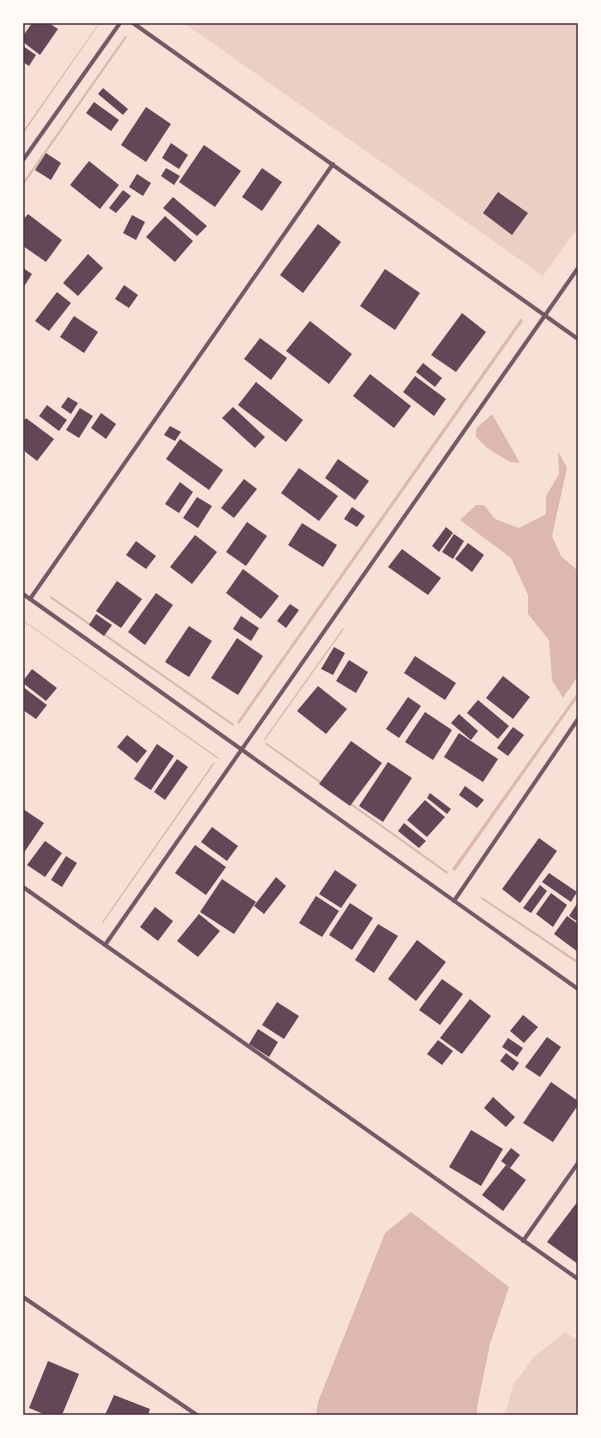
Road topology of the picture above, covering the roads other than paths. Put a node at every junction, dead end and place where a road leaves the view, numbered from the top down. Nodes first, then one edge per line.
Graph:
1 (120, 23) edge
2 (133, 23) edge
3 (23, 160) edge
4 (332, 164) junction
5 (578, 268) edge
6 (545, 315) junction
7 (578, 339) edge
8 (23, 594) edge
9 (30, 599) junction
10 (578, 719) edge
11 (242, 750) junction
12 (23, 887) edge
13 (454, 901) junction
14 (105, 945) junction
15 (578, 989) edge
16 (578, 1163) edge
17 (523, 1241) junction
18 (578, 1279) edge
19 (23, 1297) edge
20 (197, 1415) edge

1 - 3 street
2 - 4 street
4 - 6 street
4 - 9 street
5 - 6 street
6 - 7 street
6 - 11 street
8 - 9 street
9 - 11 street
10 - 13 street
11 - 13 street
11 - 14 street
12 - 14 street
13 - 15 street
14 - 17 street
16 - 17 street
17 - 18 street
19 - 20 street

